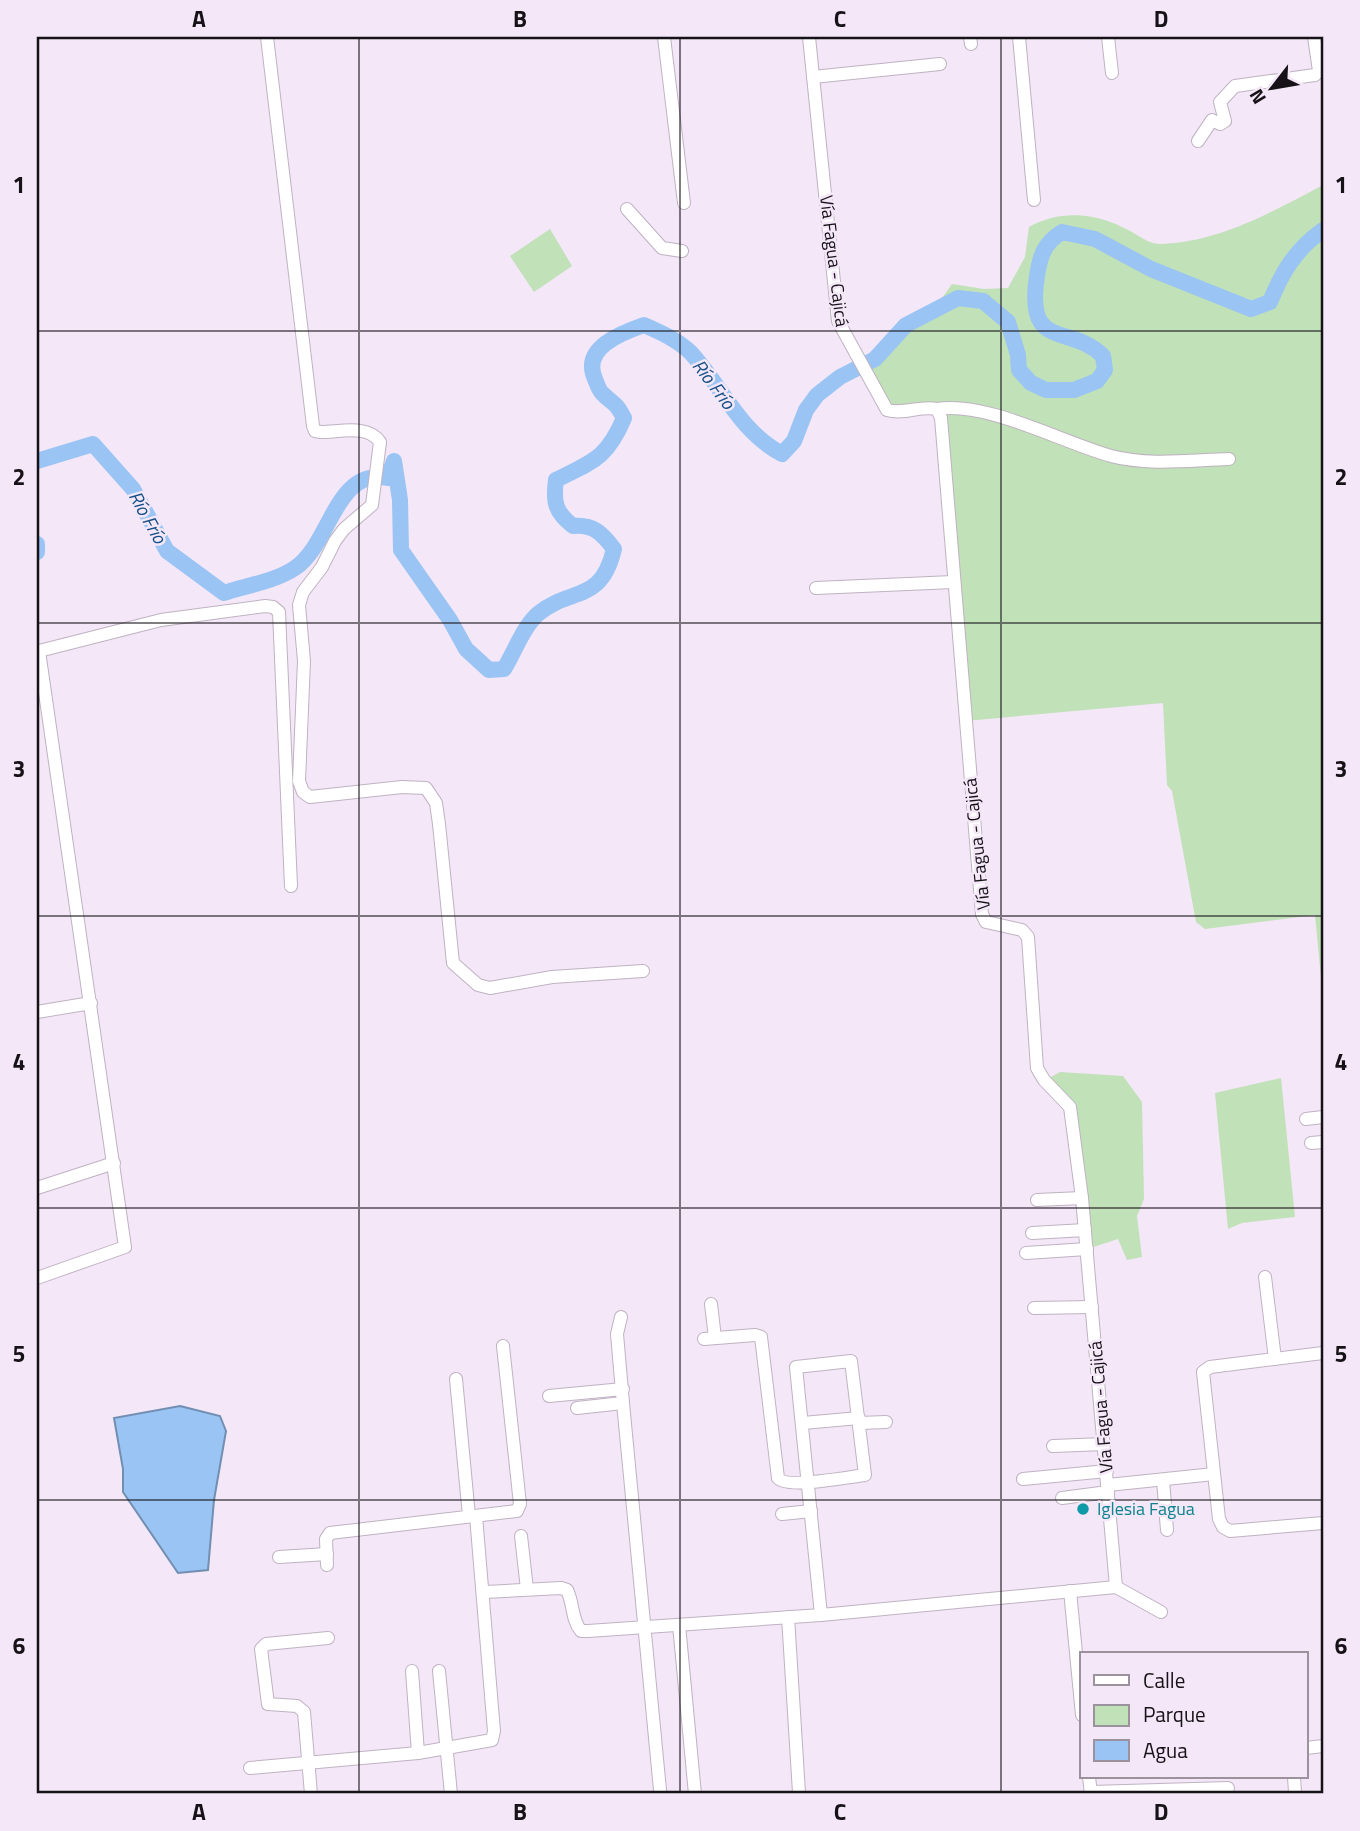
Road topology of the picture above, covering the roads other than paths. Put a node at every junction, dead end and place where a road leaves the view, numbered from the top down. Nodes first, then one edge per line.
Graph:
1 (267, 37) edge
2 (664, 37) edge
3 (809, 37) edge
4 (1019, 37) edge
5 (1108, 37) edge
6 (1314, 37) edge
7 (940, 64) dead end
8 (1112, 73) dead end
9 (813, 77) junction
10 (1198, 141) dead end
11 (1034, 200) dead end
12 (684, 203) dead end
13 (627, 209) dead end
14 (682, 251) dead end
15 (937, 409) junction
16 (1229, 459) dead end
17 (953, 582) junction
18 (816, 588) dead end
19 (41, 697) edge
20 (291, 886) dead end
21 (643, 971) dead end
22 (91, 1003) junction
23 (37, 1013) edge
24 (1323, 1117) edge
25 (1306, 1119) dead end
26 (114, 1163) junction
27 (37, 1188) edge
28 (1082, 1198) junction
29 (1037, 1200) dead end
30 (1085, 1230) junction
31 (1032, 1233) dead end
32 (1087, 1249) junction
33 (1026, 1253) dead end
34 (1265, 1277) dead end
35 (37, 1278) edge
36 (711, 1304) dead end
37 (1092, 1307) junction
38 (1034, 1308) dead end
39 (621, 1317) dead end
40 (503, 1346) dead end
41 (1323, 1353) edge
42 (1275, 1359) junction
43 (456, 1378) dead end
44 (623, 1389) junction
45 (549, 1396) dead end
46 (623, 1403) junction
47 (577, 1408) dead end
48 (859, 1420) junction
49 (886, 1422) dead end
50 (803, 1423) junction
51 (1104, 1444) junction
52 (1053, 1446) dead end
53 (1107, 1471) junction
54 (1214, 1474) junction
55 (1023, 1479) dead end
56 (1163, 1480) junction
57 (809, 1481) junction
58 (1108, 1488) junction
59 (1062, 1497) dead end
60 (811, 1511) junction
61 (782, 1514) dead end
62 (473, 1516) junction
63 (1323, 1523) edge
64 (1167, 1530) dead end
65 (521, 1536) dead end
66 (279, 1557) dead end
67 (1116, 1587) junction
68 (527, 1589) junction
69 (1070, 1591) junction
70 (485, 1592) junction
71 (1161, 1612) dead end
72 (821, 1615) junction
73 (788, 1617) junction
74 (679, 1625) junction
75 (646, 1627) junction
76 (328, 1638) dead end
77 (412, 1671) dead end
78 (439, 1671) dead end
79 (1080, 1694) edge
80 (447, 1749) junction
81 (418, 1753) junction
82 (309, 1762) junction
83 (250, 1768) dead end
84 (1294, 1778) edge
85 (1194, 1782) edge
86 (1228, 1787) dead end
87 (660, 1790) dead end
88 (1295, 1792) dead end
89 (799, 1793) edge
90 (1091, 1793) edge
91 (311, 1794) edge
92 (451, 1794) edge
93 (695, 1794) edge

1 - 21 street
2 - 12 street
3 - 9 street, Vía Fagua - Cajicá
4 - 11 street
5 - 8 street
6 - 10 street
7 - 9 street
9 - 15 street, Vía Fagua - Cajicá
13 - 14 street
15 - 16 street
15 - 17 street, Vía Fagua - Cajicá
17 - 18 street
17 - 28 street, Vía Fagua - Cajicá
19 - 20 street
19 - 22 street
22 - 23 street
22 - 26 street
24 - 25 street
26 - 27 street
26 - 35 street
28 - 29 street
28 - 30 street, Vía Fagua - Cajicá
30 - 31 street
30 - 32 street, Vía Fagua - Cajicá
32 - 33 street
32 - 37 street, Vía Fagua - Cajicá
34 - 42 street
36 - 57 street
37 - 38 street
37 - 51 street, Vía Fagua - Cajicá
39 - 44 street
40 - 62 street
41 - 42 street
42 - 54 street
43 - 62 street
44 - 45 street
44 - 46 street
46 - 47 street
46 - 75 street
48 - 49 street
48 - 50 street
48 - 50 street
48 - 57 street
50 - 57 street
51 - 52 street
51 - 53 street, Vía Fagua - Cajicá
53 - 55 street
53 - 58 street, Vía Fagua - Cajicá
54 - 56 street
54 - 63 street
56 - 58 street
56 - 64 street
57 - 60 street
58 - 59 street
58 - 67 street, Vía Fagua - Cajicá
60 - 61 street
60 - 72 street
62 - 66 street
62 - 70 street
65 - 68 street
67 - 69 street
67 - 71 street
68 - 70 street
68 - 75 street
69 - 72 street
69 - 79 street
70 - 80 street
72 - 73 street
73 - 74 street
73 - 89 street
74 - 75 street
74 - 93 street
75 - 87 street
76 - 82 street
77 - 81 street
78 - 80 street
80 - 81 street
80 - 92 street
81 - 82 street
82 - 83 street
82 - 91 street
84 - 88 street
85 - 86 street
85 - 90 street

